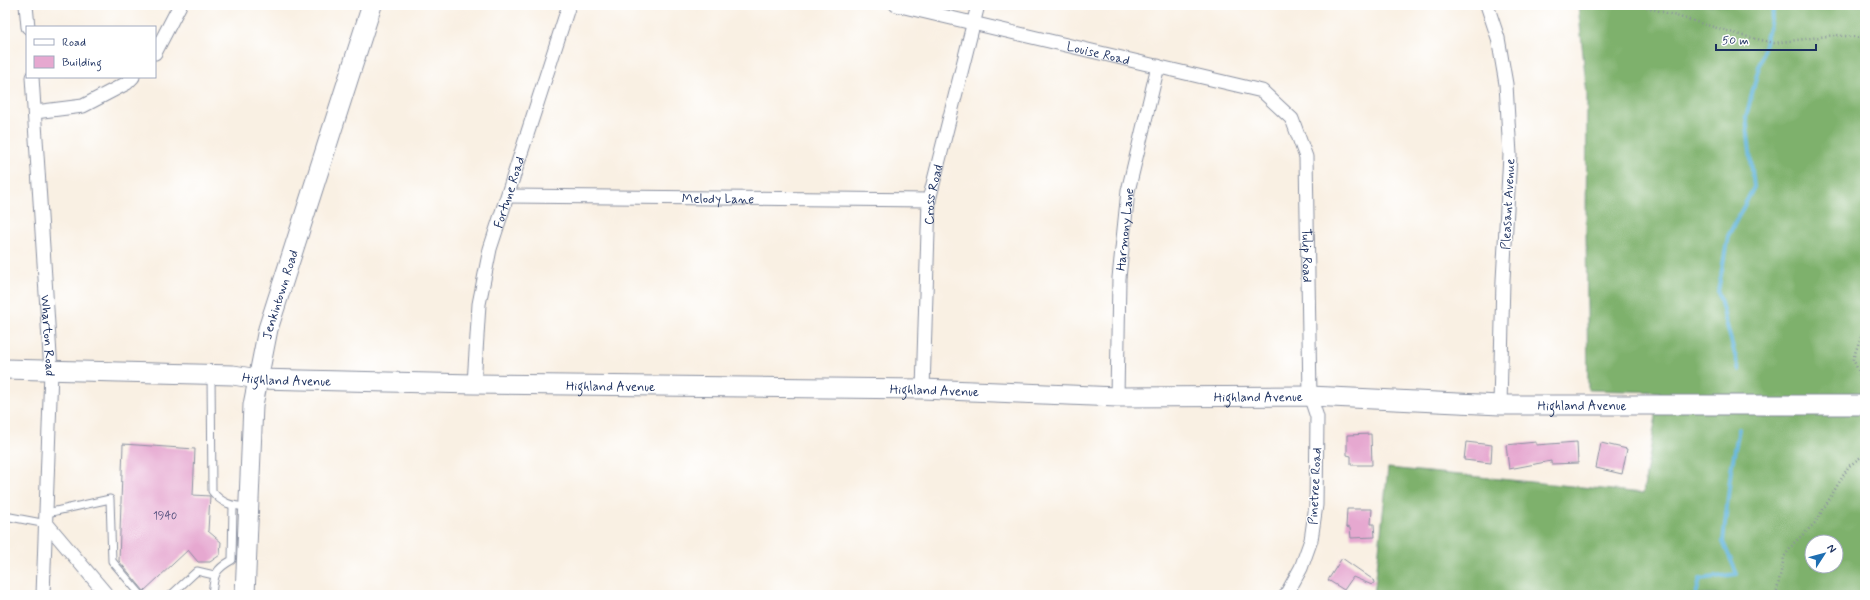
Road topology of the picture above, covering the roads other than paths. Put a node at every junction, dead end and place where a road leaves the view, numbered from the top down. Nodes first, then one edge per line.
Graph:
1 (26, 5) edge
2 (180, 5) edge
3 (372, 5) edge
4 (569, 5) edge
5 (896, 5) edge
6 (978, 5) edge
7 (1487, 5) edge
8 (974, 23) junction
9 (28, 26) edge
10 (156, 51) edge
11 (1158, 66) junction
12 (32, 78) edge
13 (132, 78) edge
14 (35, 112) junction
15 (1292, 119) joint
16 (508, 196) junction
17 (929, 200) junction
18 (5, 369) edge
19 (51, 371) junction
20 (211, 374) junction
21 (258, 379) junction
22 (474, 384) junction
23 (923, 390) junction
24 (1310, 396) junction
25 (1117, 397) junction
26 (1500, 405) junction
27 (1865, 405) edge
28 (241, 507) junction
29 (5, 516) edge
30 (47, 519) junction
31 (239, 560) junction
32 (214, 575) junction
33 (44, 595) edge
34 (107, 595) edge
35 (141, 595) edge
36 (171, 595) edge
37 (212, 595) edge
38 (245, 595) edge
39 (1286, 595) edge

1 - 9 street
2 - 10 street
3 - 21 street, Jenkintown Road
4 - 16 street, Fortune Road
5 - 8 street, Louise Road
6 - 8 street, Cross Road
7 - 26 street, Pleasant Avenue
8 - 11 street, Louise Road
8 - 17 street, Cross Road
11 - 15 street, Louise Road
11 - 25 street, Harmony Lane
12 - 14 street, Wharton Road
13 - 14 street
14 - 19 street, Wharton Road
15 - 24 street, Tulip Road
16 - 17 street, Melody Lane
16 - 22 street, Fortune Road
17 - 23 street, Cross Road
18 - 19 street, Highland Avenue
19 - 20 street, Highland Avenue
19 - 30 street, Wharton Road
20 - 21 street, Highland Avenue
20 - 28 lane
21 - 22 street, Highland Avenue
21 - 28 street, Jenkintown Road
22 - 23 street, Highland Avenue
23 - 25 street, Highland Avenue
24 - 25 street, Highland Avenue
24 - 26 street, Highland Avenue
24 - 39 street, Pinetree Road
26 - 27 street, Highland Avenue
28 - 31 street, Jenkintown Road
29 - 30 lane
30 - 33 street, Wharton Road
30 - 34 street
30 - 35 lane
31 - 32 lane
31 - 38 street, Jenkintown Road
32 - 36 lane
32 - 37 lane

